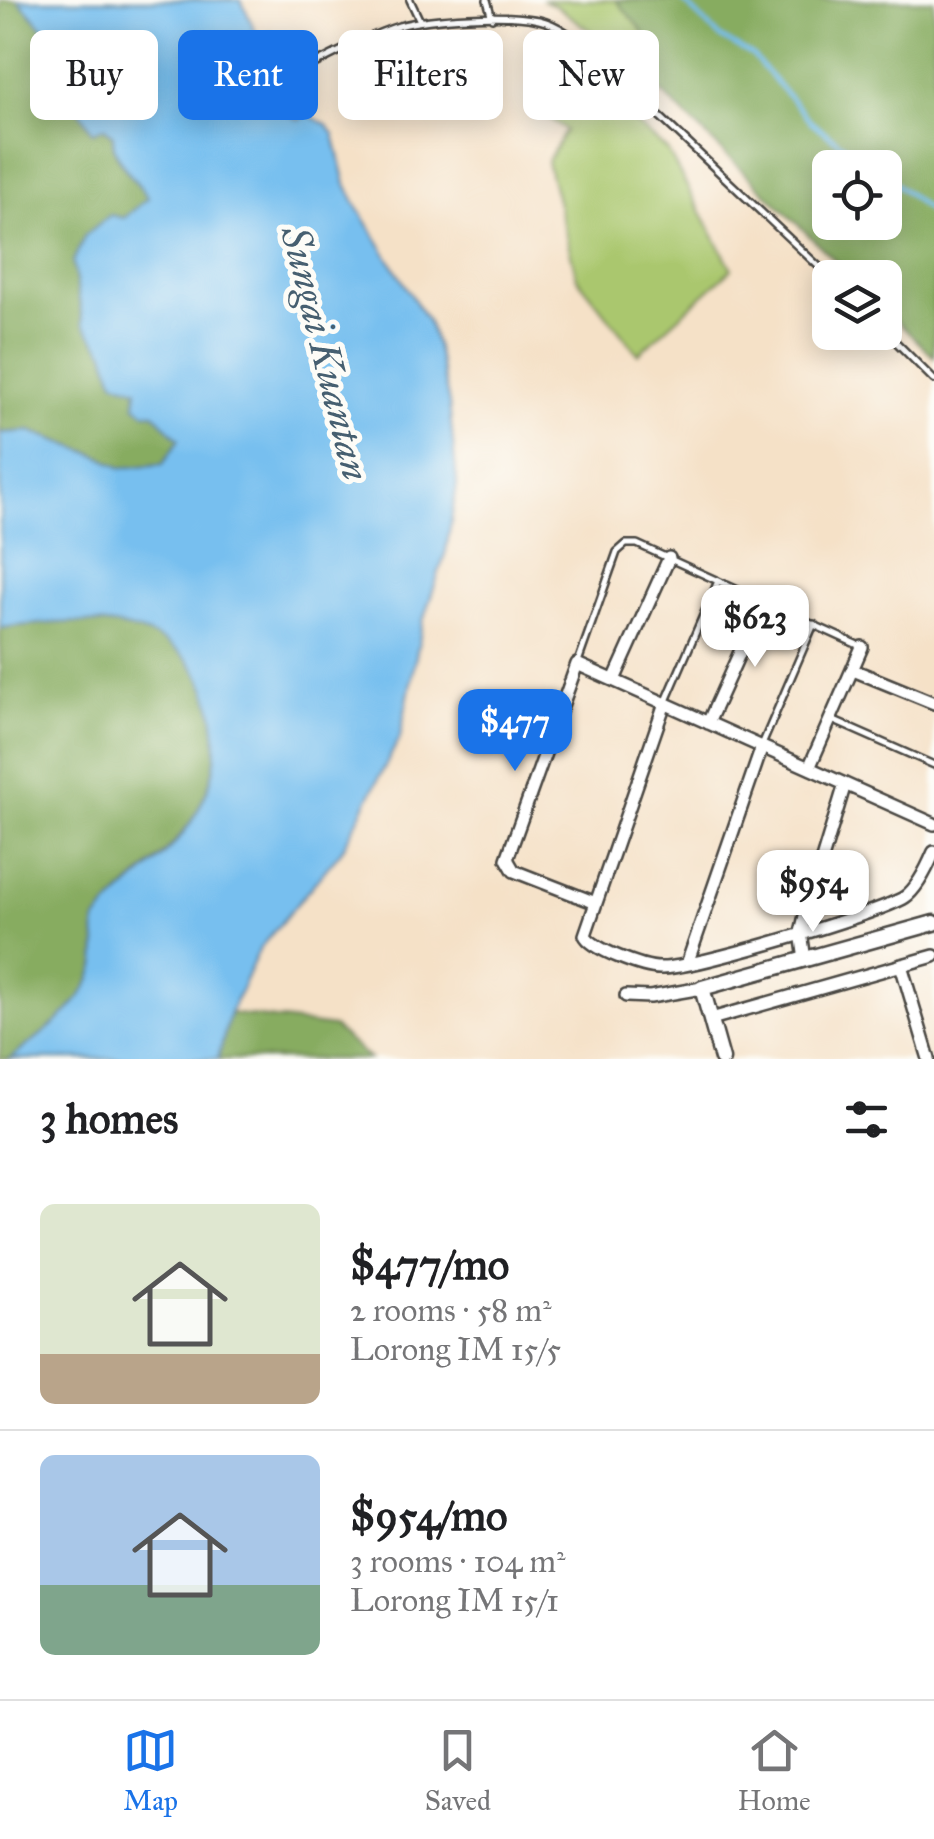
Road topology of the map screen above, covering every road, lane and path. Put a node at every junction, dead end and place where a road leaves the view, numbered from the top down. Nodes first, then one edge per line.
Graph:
1 (410, 0) edge
2 (487, 0) edge
3 (492, 18) junction
4 (420, 22) junction
5 (318, 64) edge
6 (812, 260) edge
7 (902, 347) edge
8 (934, 380) edge
9 (669, 558) junction
10 (718, 580) junction
11 (763, 601) junction
12 (814, 624) junction
13 (862, 647) joint
14 (577, 664) junction
15 (853, 670) junction
16 (614, 680) junction
17 (934, 702) edge
18 (665, 703) junction
19 (831, 720) junction
20 (708, 723) junction
21 (762, 747) junction
22 (934, 766) edge
23 (809, 768) junction
24 (845, 784) junction
25 (934, 824) edge
26 (934, 852) edge
27 (596, 903) junction
28 (934, 923) edge
29 (801, 932) junction
30 (934, 956) edge
31 (805, 960) junction
32 (688, 964) junction
33 (901, 965) junction
34 (702, 988) junction
35 (626, 996) dead end
36 (711, 1019) junction
37 (722, 1059) edge
38 (929, 1059) edge

1 - 4 lane
2 - 3 lane
3 - 4 lane
3 - 6 lane
4 - 5 lane
7 - 8 lane
9 - 10 lane
9 - 14 lane
9 - 16 street
10 - 11 lane
10 - 18 lane
11 - 12 lane
11 - 20 street
12 - 13 lane
12 - 21 lane
13 - 15 street
14 - 16 street
14 - 27 street
15 - 17 street
15 - 19 street
16 - 18 street
18 - 20 street
18 - 27 street
19 - 22 lane
19 - 23 street
20 - 21 street
21 - 23 street
21 - 32 street
23 - 24 street
24 - 25 street
24 - 29 street
26 - 29 street
27 - 32 street
28 - 31 street
29 - 31 street
29 - 32 street
30 - 33 street
31 - 34 street
33 - 36 street
33 - 38 street
34 - 35 street
34 - 36 street
36 - 37 street

